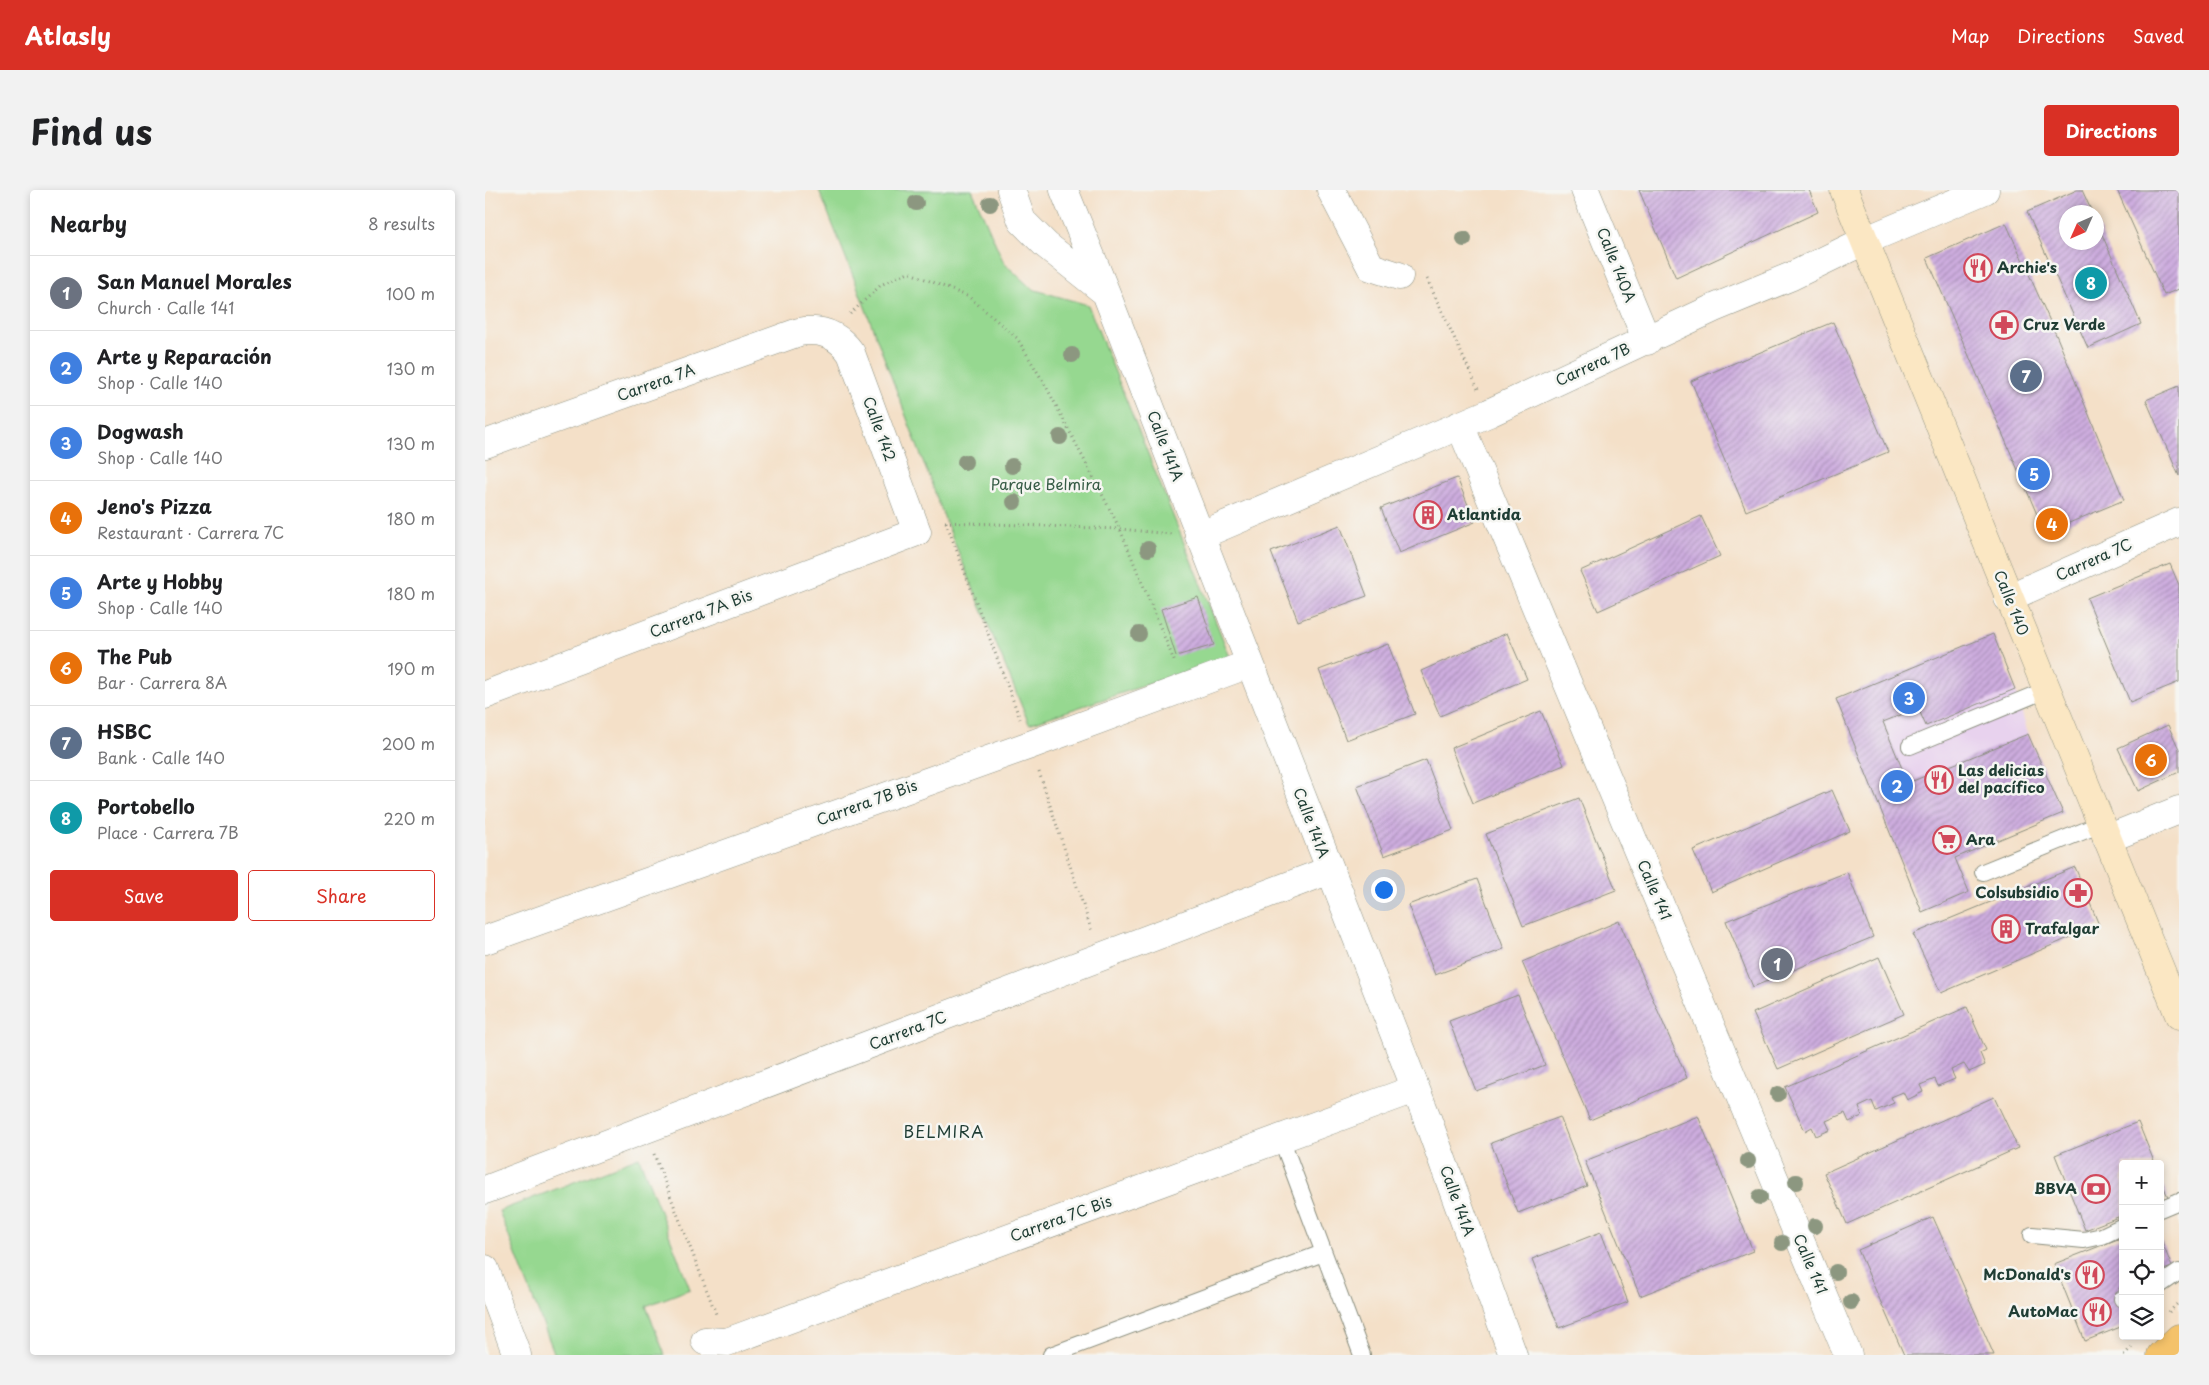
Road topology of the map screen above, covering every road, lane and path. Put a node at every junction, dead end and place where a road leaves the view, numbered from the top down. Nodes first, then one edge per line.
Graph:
1 (1011, 190) edge
2 (1064, 190) edge
3 (1331, 190) edge
4 (1585, 190) edge
5 (1844, 190) edge
6 (1985, 190) edge
7 (1864, 241) junction
8 (1399, 276) joint
9 (1106, 293) junction
10 (829, 333) junction
11 (1647, 341) junction
12 (1489, 413) junction
13 (1460, 426) junction
14 (485, 444) edge
15 (945, 522) dead end
16 (2179, 522) edge
17 (1120, 529) junction
18 (917, 532) joint
19 (1199, 536) junction
20 (2008, 598) junction
21 (1249, 664) junction
22 (1185, 688) junction
23 (2046, 690) junction
24 (485, 695) edge
25 (1910, 746) dead end
26 (2179, 810) edge
27 (2104, 832) junction
28 (1330, 870) junction
29 (1983, 872) dead end
30 (485, 940) edge
31 (2179, 1015) edge
32 (1415, 1089) junction
33 (645, 1130) junction
34 (1281, 1138) junction
35 (485, 1190) edge
36 (2179, 1201) edge
37 (2164, 1207) edge
38 (2179, 1210) edge
39 (2164, 1214) edge
40 (2119, 1229) edge
41 (2032, 1236) dead end
42 (1323, 1253) junction
43 (485, 1269) edge
44 (2179, 1272) edge
45 (2164, 1282) edge
46 (2179, 1338) edge
47 (716, 1342) joint
48 (517, 1355) edge
49 (1051, 1355) edge
50 (1362, 1355) edge
51 (1513, 1355) edge
52 (1848, 1355) edge
53 (2161, 1355) edge

1 - 9 street
2 - 9 street, Calle 141A
3 - 8 street
4 - 11 street, Calle 140A
5 - 7 street, Calle 140
6 - 7 street, Carrera 7B
7 - 11 street, Carrera 7B
7 - 20 street, Calle 140
8 - 12 path
9 - 19 street, Calle 141A
10 - 14 street, Carrera 7A
10 - 17 path
10 - 18 street, Calle 142
11 - 12 street, Carrera 7B
12 - 13 street, Carrera 7B
13 - 19 street, Carrera 7B
13 - 52 street, Calle 141
15 - 17 path
16 - 20 street, Carrera 7C
17 - 19 path
17 - 22 path
18 - 24 street, Carrera 7A Bis
19 - 21 street, Calle 141A
20 - 23 street, Calle 140
21 - 22 street, Carrera 7B Bis
21 - 28 street, Calle 141A
22 - 30 street, Carrera 7B Bis
23 - 25 lane
23 - 27 street, Calle 140
26 - 27 street
27 - 29 lane
27 - 31 street, Calle 140
28 - 32 street, Calle 141A
28 - 33 street, Carrera 7C
32 - 34 street, Carrera 7C Bis
32 - 51 street, Calle 141A
33 - 35 street, Carrera 7C
33 - 47 path
34 - 42 lane
34 - 47 street, Carrera 7C Bis
36 - 37 lane
38 - 39 lane
40 - 41 lane
42 - 49 lane
42 - 50 lane
43 - 48 street
44 - 45 lane
46 - 53 main road

